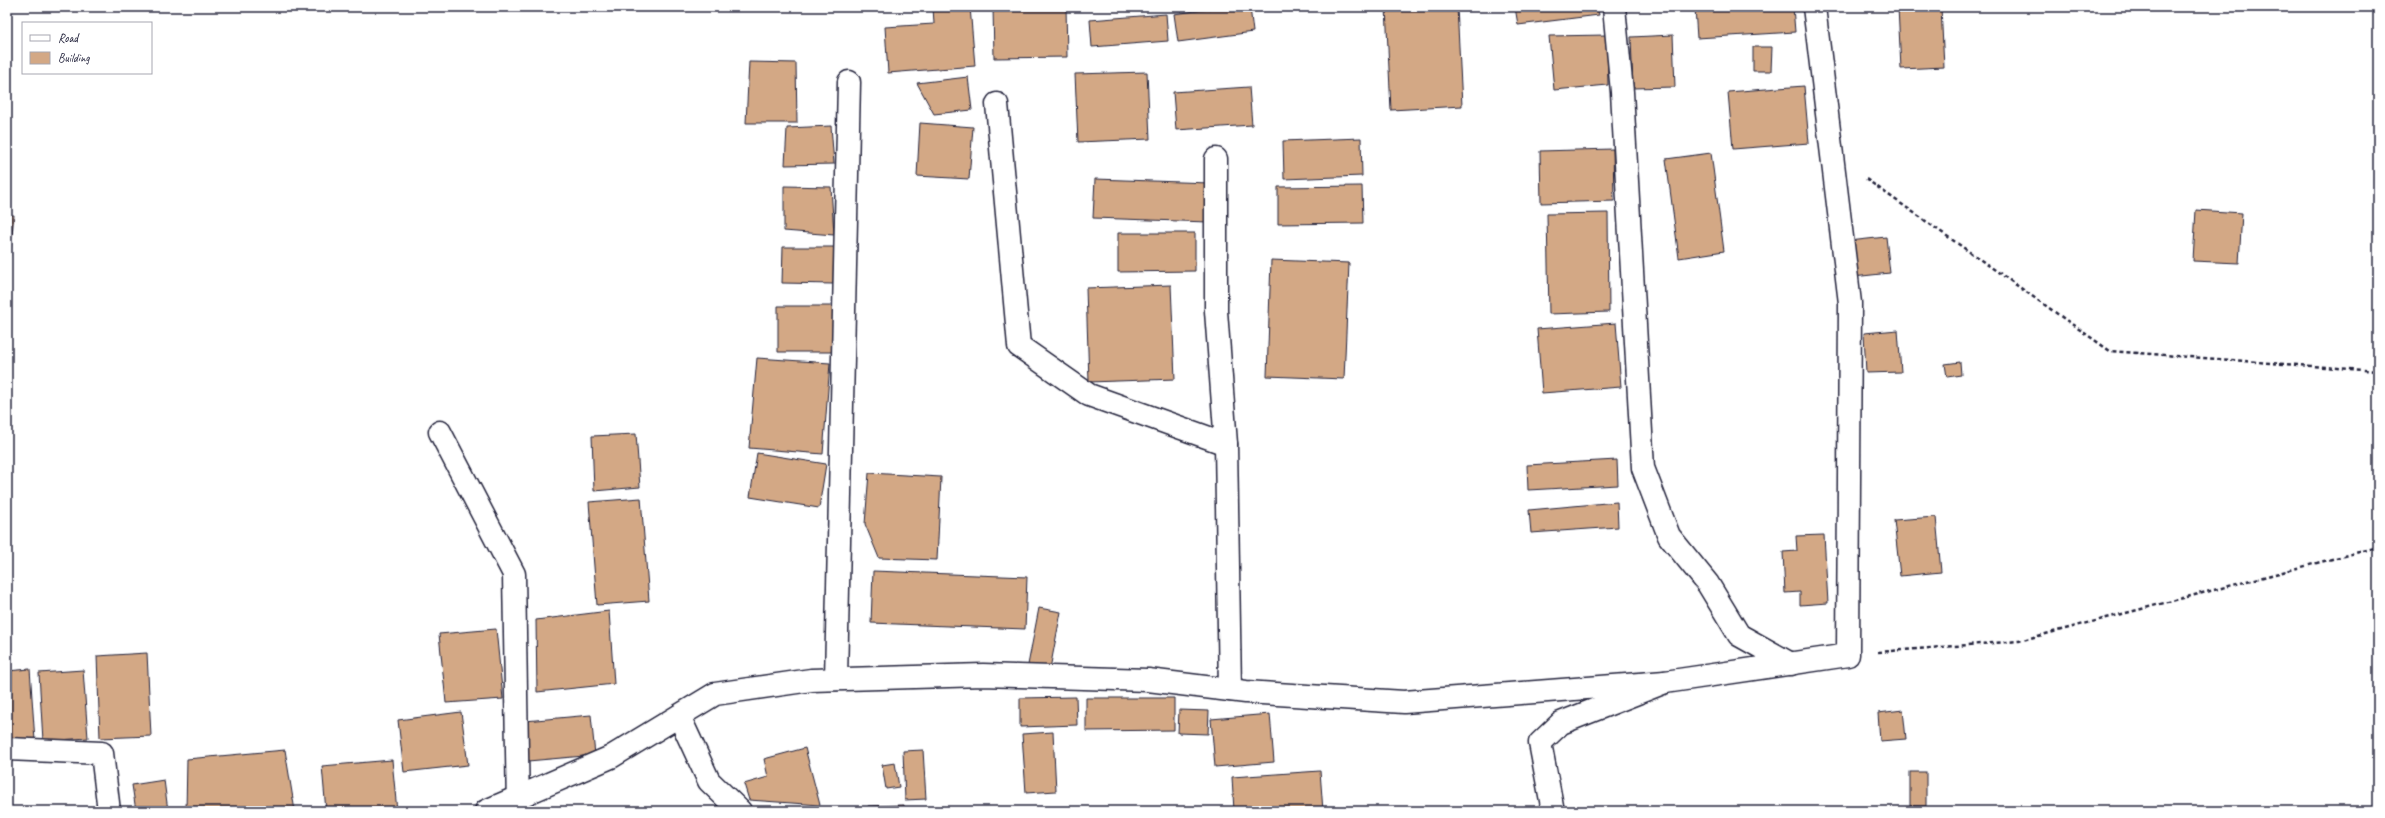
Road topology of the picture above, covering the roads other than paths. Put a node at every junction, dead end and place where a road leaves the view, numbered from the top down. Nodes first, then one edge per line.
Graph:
1 (1614, 7) edge
2 (1814, 7) edge
3 (849, 82) dead end
4 (997, 104) dead end
5 (1216, 159) dead end
6 (440, 432) dead end
7 (1226, 444) junction
8 (1791, 664) junction
9 (836, 679) junction
10 (1665, 682) junction
11 (1230, 690) junction
12 (679, 716) junction
13 (7, 749) edge
14 (517, 804) edge
15 (109, 811) edge
16 (486, 811) edge
17 (740, 811) edge
18 (1553, 811) edge

1 - 8 street
2 - 8 street
3 - 9 street
4 - 7 street
5 - 7 street
6 - 14 street
7 - 11 street
8 - 10 street
9 - 11 street
9 - 12 street
10 - 11 street
10 - 18 street
12 - 14 street
12 - 17 street
13 - 15 street
14 - 16 street

